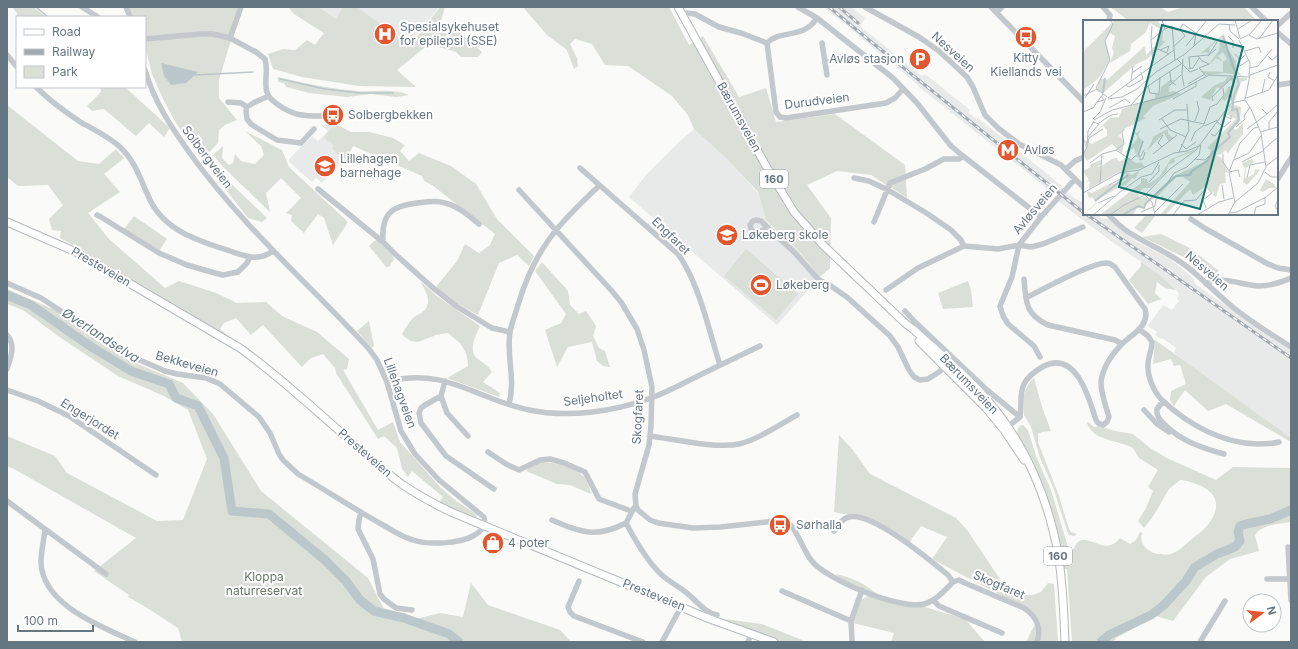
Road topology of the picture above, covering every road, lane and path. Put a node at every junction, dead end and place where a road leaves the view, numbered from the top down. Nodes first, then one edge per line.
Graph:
1 (82, 7) edge
2 (241, 7) edge
3 (678, 7) edge
4 (798, 7) edge
5 (865, 7) edge
6 (991, 7) edge
7 (1002, 7) edge
8 (1103, 7) edge
9 (1252, 7) edge
10 (996, 12) junction
11 (686, 13) dead end
12 (1291, 13) edge
13 (96, 16) edge
14 (817, 18) junction
15 (1109, 20) edge
16 (1265, 20) edge
17 (1278, 25) edge
18 (1278, 33) edge
19 (230, 38) junction
20 (146, 39) edge
21 (767, 43) junction
22 (822, 43) dead end
23 (1291, 44) edge
24 (7, 55) edge
25 (843, 56) dead end
26 (825, 63) junction
27 (16, 66) edge
28 (146, 73) edge
29 (827, 75) dead end
30 (1291, 83) edge
31 (1278, 85) edge
32 (37, 88) edge
33 (903, 89) junction
34 (269, 96) junction
35 (1083, 101) edge
36 (228, 102) dead end
37 (247, 107) junction
38 (331, 116) dead end
39 (314, 129) dead end
40 (963, 156) junction
41 (1083, 157) edge
42 (1291, 158) edge
43 (580, 168) dead end
44 (1066, 169) junction
45 (854, 178) dead end
46 (1075, 178) junction
47 (1278, 178) edge
48 (599, 186) junction
49 (1083, 187) edge
50 (318, 189) dead end
51 (518, 190) dead end
52 (888, 190) junction
53 (97, 215) dead end
54 (1109, 215) edge
55 (1041, 217) junction
56 (1191, 219) dead end
57 (7, 222) edge
58 (874, 222) dead end
59 (479, 224) dead end
60 (1083, 227) dead end
61 (768, 228) dead end
62 (555, 231) junction
63 (383, 242) junction
64 (1019, 245) junction
65 (964, 246) junction
66 (268, 247) joint
67 (273, 251) junction
68 (250, 257) junction
69 (1291, 270) edge
70 (1291, 278) edge
71 (1024, 279) dead end
72 (7, 283) edge
73 (1206, 284) junction
74 (886, 290) dead end
75 (1026, 298) junction
76 (906, 311) dead end
77 (1139, 329) junction
78 (510, 332) junction
79 (7, 335) edge
80 (1122, 344) junction
81 (760, 346) dead end
82 (1291, 347) edge
83 (1040, 357) dead end
84 (946, 364) junction
85 (720, 365) junction
86 (7, 369) edge
87 (445, 381) junction
88 (386, 382) junction
89 (7, 390) edge
90 (441, 396) junction
91 (652, 398) junction
92 (1163, 401) junction
93 (509, 404) junction
94 (1144, 410) dead end
95 (797, 415) dead end
96 (1020, 417) junction
97 (1006, 429) junction
98 (1173, 432) junction
99 (468, 436) dead end
100 (650, 436) junction
101 (1279, 442) dead end
102 (488, 452) dead end
103 (1224, 454) dead end
104 (156, 475) dead end
105 (494, 489) dead end
106 (7, 501) edge
107 (633, 509) junction
108 (362, 512) junction
109 (552, 520) dead end
110 (626, 523) junction
111 (484, 525) junction
112 (46, 529) junction
113 (834, 532) dead end
114 (1288, 547) dead end
115 (106, 574) dead end
116 (1267, 579) dead end
117 (1290, 580) edge
118 (579, 581) dead end
119 (953, 582) junction
120 (862, 590) junction
121 (782, 591) dead end
122 (932, 600) junction
123 (1225, 600) dead end
124 (1291, 600) edge
125 (681, 607) junction
126 (412, 610) dead end
127 (717, 615) dead end
128 (850, 621) junction
129 (1002, 633) dead end
130 (751, 634) junction
131 (852, 640) dead end
132 (135, 642) edge
133 (643, 642) edge
134 (662, 642) edge
135 (748, 642) edge
136 (774, 642) edge
137 (1037, 642) edge
138 (1065, 642) edge
139 (1200, 642) edge

1 - 13 street
2 - 19 street
3 - 84 main road, Bærumsveien / 160
4 - 14 street
5 - 44 street, Nesveien
6 - 10 street
7 - 10 street
8 - 15 street
9 - 16 street
10 - 35 street
11 - 21 street
12 - 17 street
14 - 21 street
14 - 33 street
18 - 23 street
19 - 20 street
19 - 34 street
21 - 33 street, Durudveien
22 - 26 street, Durudveien
24 - 27 street
25 - 26 street
26 - 29 street, Durudveien
28 - 66 street, Solbergveien
30 - 31 street
32 - 68 street
33 - 40 street
34 - 37 street
34 - 38 street
36 - 37 street
37 - 39 street
40 - 52 street
40 - 55 street
41 - 44 street
42 - 47 street
43 - 48 street, Engfaret
44 - 46 street, Nesveien
45 - 52 street
46 - 49 street, Nesveien
46 - 55 street, Avløsveien
48 - 62 street
48 - 85 street, Engfaret
50 - 63 street
51 - 62 street, Skogfaret
52 - 58 street
52 - 65 street
53 - 68 street
54 - 73 street, Nesveien
55 - 64 street, Avløsveien
56 - 69 street
57 - 111 main road, Presteveien
59 - 63 street
60 - 64 street
61 - 84 street
62 - 78 street
62 - 91 street, Skogfaret
63 - 78 street
64 - 65 street
64 - 83 street, Avløsveien
65 - 74 street
66 - 67 street, Lillehagveien
67 - 68 street
67 - 88 street, Lillehagveien
70 - 73 street
71 - 75 street
72 - 108 street, Bekkeveien
73 - 82 street, Nesveien
75 - 77 street
75 - 80 street
76 - 96 street, Bærumsveien
77 - 80 street
77 - 92 street
78 - 93 street
79 - 86 street
80 - 96 street
81 - 85 street, Seljeholtet
84 - 97 main road, Bærumsveien / 160
85 - 91 street, Seljeholtet
87 - 88 street, Seljeholtet
87 - 90 street
87 - 93 street, Seljeholtet
88 - 111 street, Lillehagveien
89 - 104 street, Engerjordet
90 - 99 street
90 - 105 street
91 - 93 street, Seljeholtet
91 - 100 street, Skogfaret
92 - 98 street
92 - 101 street
94 - 98 street
95 - 100 street
96 - 97 street
97 - 138 main road, Bærumsveien / 160
98 - 103 street
100 - 107 street, Skogfaret
102 - 107 street
106 - 112 street
107 - 110 street
107 - 120 street
108 - 111 street, Bekkeveien
108 - 126 street
109 - 110 street
110 - 127 street
111 - 125 main road, Presteveien
112 - 115 street
112 - 132 street
113 - 119 street, Skogfaret
114 - 117 street
116 - 117 street
117 - 124 street
118 - 133 street
119 - 122 street
119 - 137 street, Skogfaret
120 - 122 street
120 - 128 street
121 - 128 street
122 - 129 street
123 - 139 street
125 - 130 main road, Presteveien
125 - 134 street
128 - 131 street
130 - 135 street
130 - 136 main road, Presteveien

